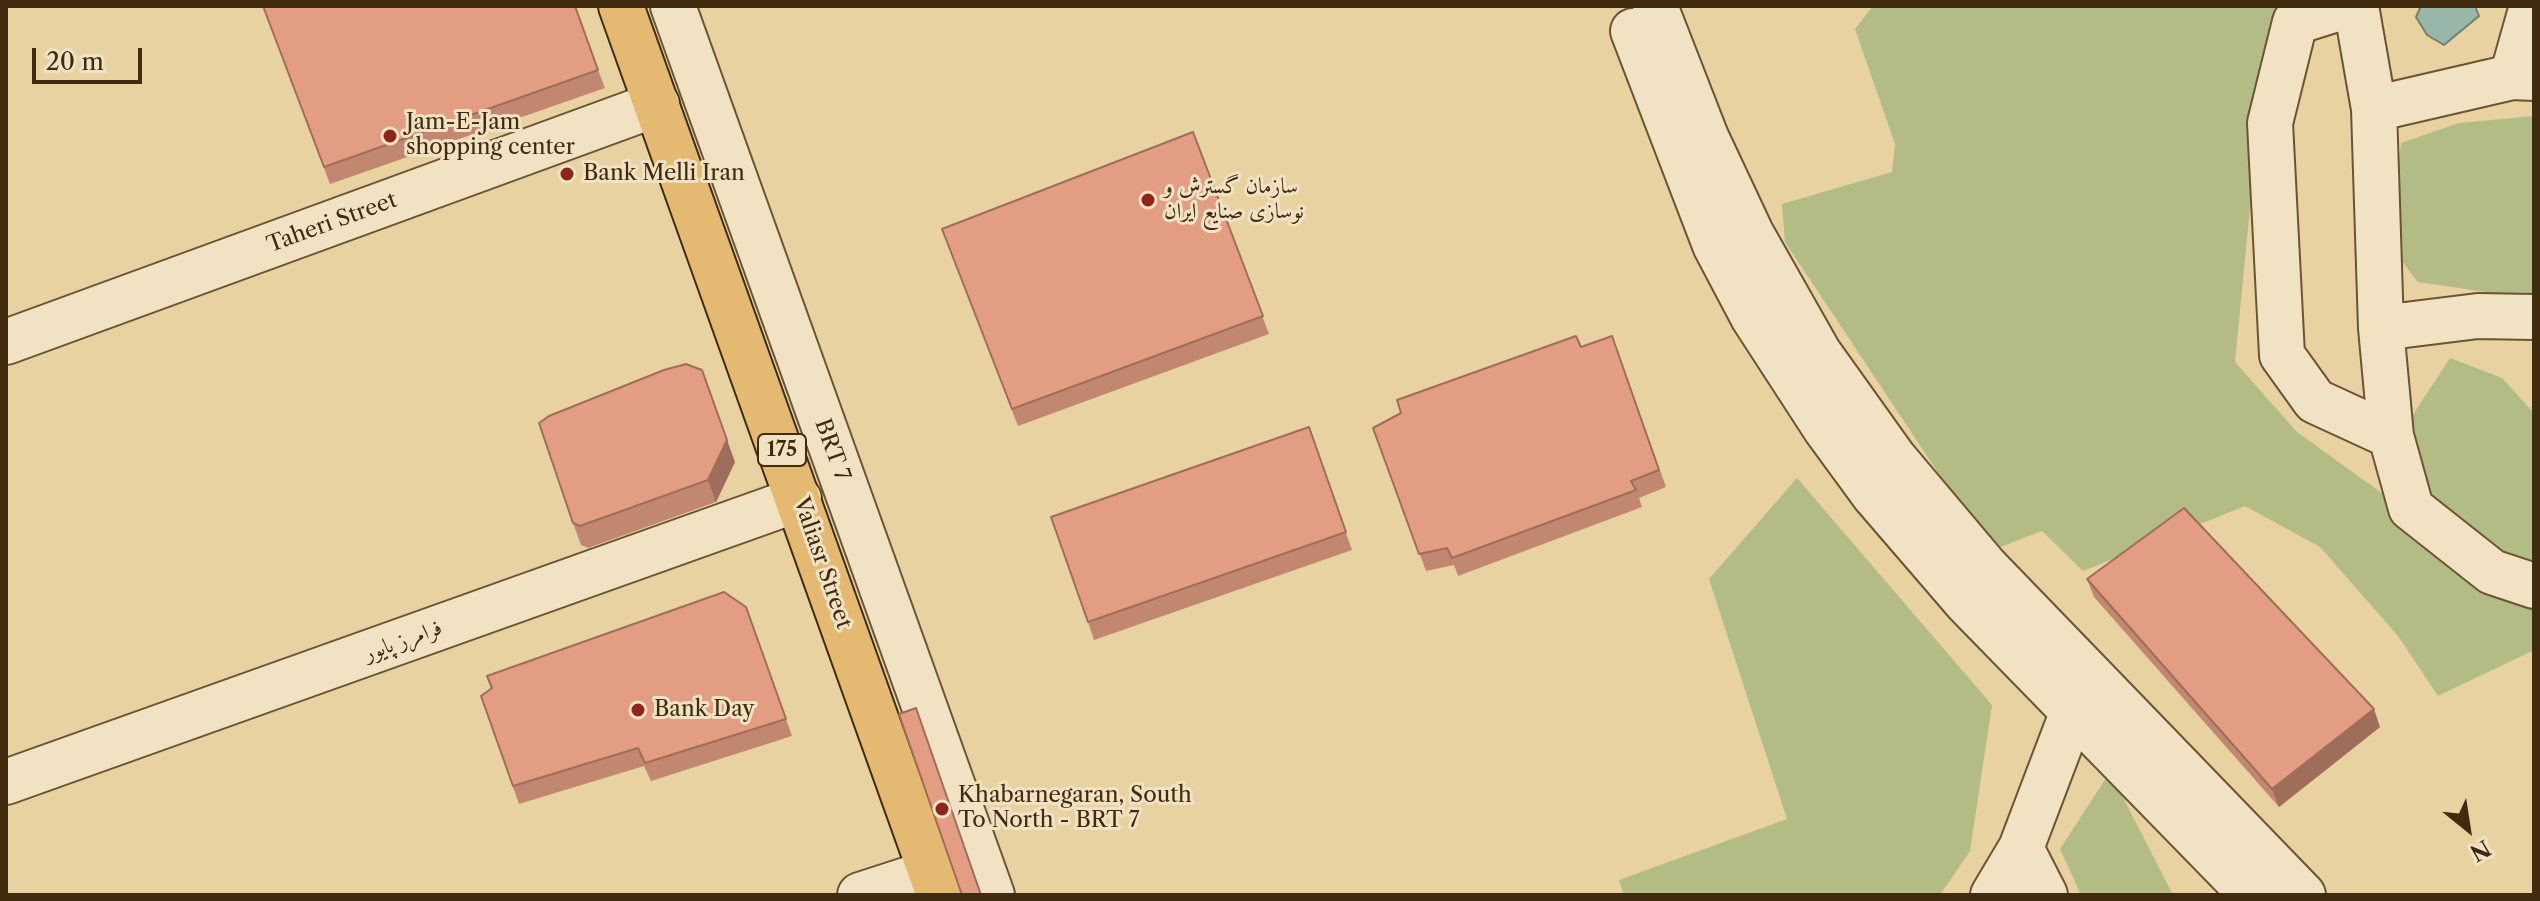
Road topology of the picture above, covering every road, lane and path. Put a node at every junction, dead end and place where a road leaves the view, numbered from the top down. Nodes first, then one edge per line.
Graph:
1 (621, 6) edge
2 (673, 6) edge
3 (1626, 6) edge
4 (1655, 6) edge
5 (2346, 6) edge
6 (2356, 6) edge
7 (2532, 6) edge
8 (2523, 77) edge
9 (657, 104) junction
10 (2374, 109) junction
11 (1733, 239) junction
12 (2534, 317) edge
13 (2381, 328) junction
14 (6, 342) edge
15 (2391, 436) junction
16 (799, 499) junction
17 (2534, 586) edge
18 (2088, 700) junction
19 (6, 782) edge
20 (2021, 848) junction
21 (935, 884) edge
22 (860, 895) edge
23 (992, 895) edge
24 (1993, 895) edge
25 (2045, 895) edge
26 (2252, 895) edge
27 (2303, 895) edge

1 - 9 main road, Valiasr Street / 175
2 - 23 street, BRT 7
3 - 11 street
4 - 11 street
5 - 15 street
6 - 10 street
7 - 8 street
8 - 10 street
9 - 14 street, Taheri Street
9 - 16 main road, Valiasr Street / 175
10 - 13 street
11 - 18 street
12 - 13 street
13 - 15 street
15 - 17 street
16 - 19 street, فرامرز پایور
16 - 21 main road, Valiasr Street / 175
18 - 20 street
18 - 26 street
18 - 27 street
20 - 24 street
20 - 25 street
21 - 22 street

